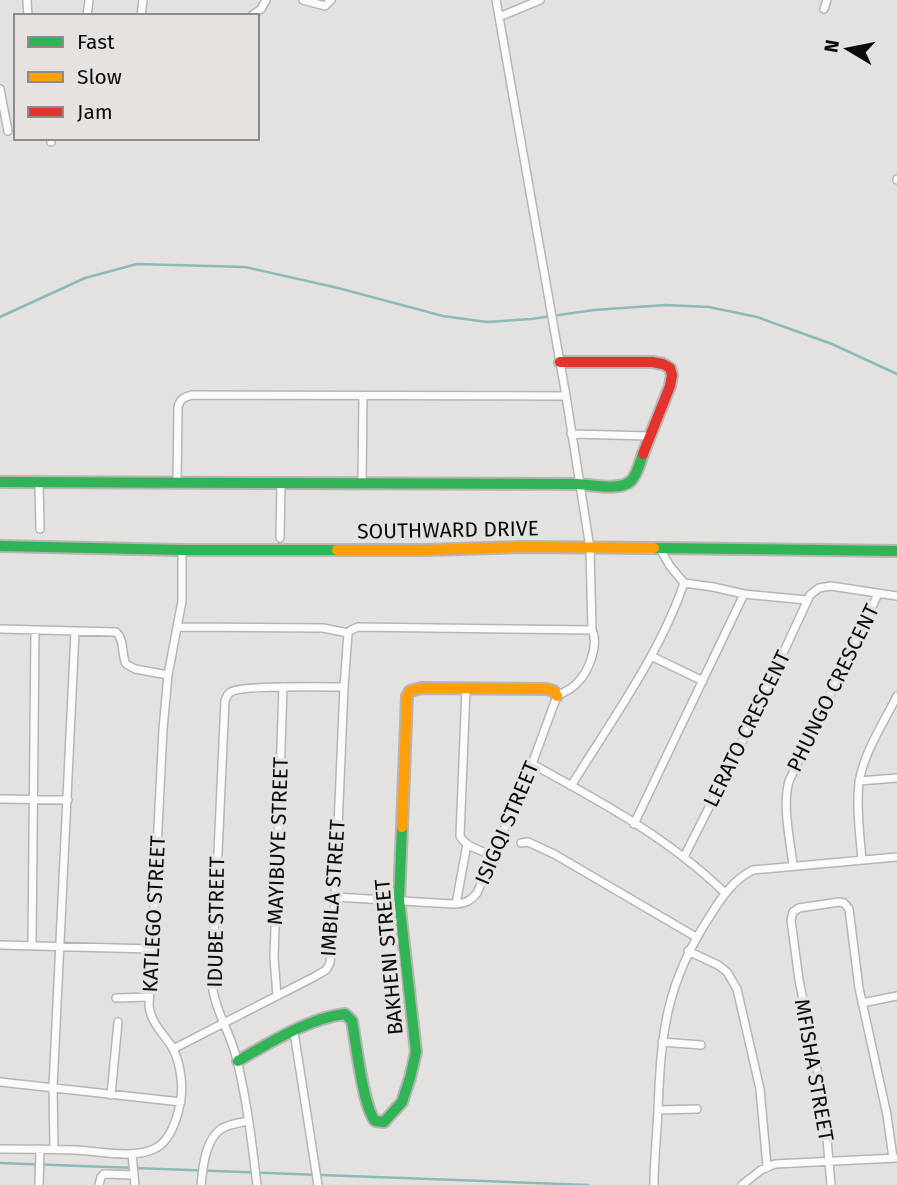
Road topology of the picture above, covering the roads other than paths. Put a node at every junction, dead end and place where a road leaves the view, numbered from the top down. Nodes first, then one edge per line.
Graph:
1 (266, 0) edge
2 (303, 0) edge
3 (331, 0) edge
4 (496, 0) edge
5 (540, 0) edge
6 (827, 0) edge
7 (824, 9) dead end
8 (254, 14) edge
9 (499, 17) junction
10 (0, 89) edge
11 (8, 131) dead end
12 (560, 362) junction
13 (363, 396) junction
14 (566, 396) junction
15 (571, 434) junction
16 (650, 436) junction
17 (0, 482) edge
18 (39, 483) junction
19 (177, 483) junction
20 (281, 483) junction
21 (362, 483) junction
22 (578, 484) junction
23 (40, 529) dead end
24 (280, 538) dead end
25 (0, 546) edge
26 (590, 548) junction
27 (660, 549) junction
28 (182, 550) junction
29 (897, 551) edge
30 (684, 583) junction
31 (744, 594) junction
32 (878, 594) junction
33 (897, 596) edge
34 (807, 600) junction
35 (178, 627) junction
36 (0, 629) edge
37 (35, 630) junction
38 (592, 630) junction
39 (75, 632) junction
40 (348, 633) junction
41 (651, 656) junction
42 (168, 675) junction
43 (703, 681) junction
44 (283, 687) junction
45 (344, 687) junction
46 (466, 689) junction
47 (557, 696) junction
48 (897, 696) edge
49 (532, 764) junction
50 (897, 778) edge
51 (859, 780) junction
52 (571, 786) junction
53 (0, 799) edge
54 (33, 800) junction
55 (68, 800) junction
56 (634, 824) junction
57 (521, 843) dead end
58 (467, 844) junction
59 (494, 856) junction
60 (684, 857) junction
61 (897, 857) edge
62 (862, 860) junction
63 (793, 865) junction
64 (725, 893) junction
65 (335, 897) junction
66 (400, 900) junction
67 (456, 904) junction
68 (696, 937) junction
69 (0, 945) edge
70 (32, 946) junction
71 (60, 946) junction
72 (152, 949) junction
73 (688, 951) junction
74 (277, 996) junction
75 (897, 996) edge
76 (149, 997) junction
77 (116, 998) dead end
78 (862, 1003) junction
79 (118, 1022) dead end
80 (223, 1023) junction
81 (294, 1032) junction
82 (662, 1042) junction
83 (701, 1045) dead end
84 (173, 1049) junction
85 (237, 1061) junction
86 (0, 1082) edge
87 (53, 1087) junction
88 (111, 1095) junction
89 (181, 1102) junction
90 (697, 1109) dead end
91 (658, 1110) junction
92 (897, 1114) edge
93 (887, 1115) junction
94 (248, 1121) junction
95 (0, 1149) edge
96 (40, 1149) junction
97 (54, 1149) junction
98 (132, 1154) junction
99 (895, 1158) edge
100 (828, 1160) junction
101 (767, 1166) junction
102 (134, 1175) junction
103 (39, 1185) edge
104 (99, 1185) edge
105 (135, 1185) edge
106 (201, 1185) edge
107 (257, 1185) edge
108 (318, 1185) edge
109 (654, 1185) edge
110 (742, 1185) edge
111 (831, 1185) edge

1 - 8 street
2 - 3 street
4 - 9 street
5 - 9 street
6 - 7 street
9 - 12 street
10 - 11 street
12 - 14 street
12 - 16 street
13 - 14 street
13 - 19 street
13 - 21 street
14 - 15 street
15 - 16 street
15 - 22 street
16 - 22 street
17 - 18 street
18 - 19 street
18 - 23 street
19 - 20 street
20 - 21 street
20 - 24 street
21 - 22 street
22 - 26 street
25 - 28 street, SOUTHWARD DRIVE
26 - 27 street, SOUTHWARD DRIVE
26 - 28 street, SOUTHWARD DRIVE
26 - 38 street
27 - 29 street, SOUTHWARD DRIVE
27 - 30 street
28 - 35 street, KATLEGO STREET
30 - 31 street
30 - 41 street
31 - 34 street
31 - 43 street
32 - 33 street
32 - 34 street
32 - 63 street, PHUNGO CRESCENT
34 - 60 street, LERATO CRESCENT
35 - 40 street
35 - 42 street, KATLEGO STREET
36 - 37 street
37 - 39 street
37 - 54 street
38 - 40 street
38 - 47 street
39 - 42 street
39 - 55 street
40 - 45 street, IMBILA STREET
41 - 43 street
41 - 52 street
42 - 72 street, KATLEGO STREET
43 - 56 street
44 - 45 street
44 - 74 street, MAYIBUYE STREET
44 - 80 street, IDUBE STREET
45 - 65 street, IMBILA STREET
46 - 47 street, BAKHENI STREET
46 - 58 street
46 - 66 street, BAKHENI STREET
47 - 49 street, ISIGQI STREET
48 - 51 street
49 - 52 street
49 - 59 street, ISIGQI STREET
50 - 51 street
51 - 62 street
52 - 56 street
53 - 54 street
54 - 55 street
54 - 70 street
55 - 71 street
56 - 60 street
57 - 68 street
58 - 59 street
58 - 67 street
59 - 67 street, ISIGQI STREET
60 - 64 street
61 - 62 street
62 - 63 street
63 - 64 street
64 - 68 street
65 - 66 street, ISIGQI STREET
65 - 74 street, IMBILA STREET
66 - 67 street, ISIGQI STREET
66 - 81 street, BAKHENI STREET
68 - 73 street
69 - 70 street
70 - 71 street
71 - 72 street
71 - 87 street
72 - 76 street, KATLEGO STREET
73 - 82 street
73 - 101 street
74 - 80 street, IMBILA STREET
75 - 78 street
76 - 77 street
76 - 84 street, KATLEGO STREET
78 - 93 street
78 - 100 street, MFISHA STREET
79 - 88 street
80 - 84 street, IMBILA STREET
80 - 85 street, IDUBE STREET
81 - 85 street, BAKHENI STREET
81 - 108 street
82 - 83 street
82 - 91 street
84 - 89 street, KATLEGO STREET
85 - 94 street, IDUBE STREET
86 - 87 street
87 - 88 street
87 - 97 street
88 - 89 street
89 - 98 street, KATLEGO STREET
90 - 91 street
91 - 109 street
92 - 93 street
93 - 99 street
94 - 106 street
94 - 107 street, IDUBE STREET
95 - 96 street, KATLEGO STREET
96 - 97 street, KATLEGO STREET
96 - 103 street
97 - 98 street, KATLEGO STREET
98 - 102 street
99 - 100 street
100 - 101 street
100 - 111 street, MFISHA STREET
101 - 110 street
102 - 104 street
102 - 105 street

